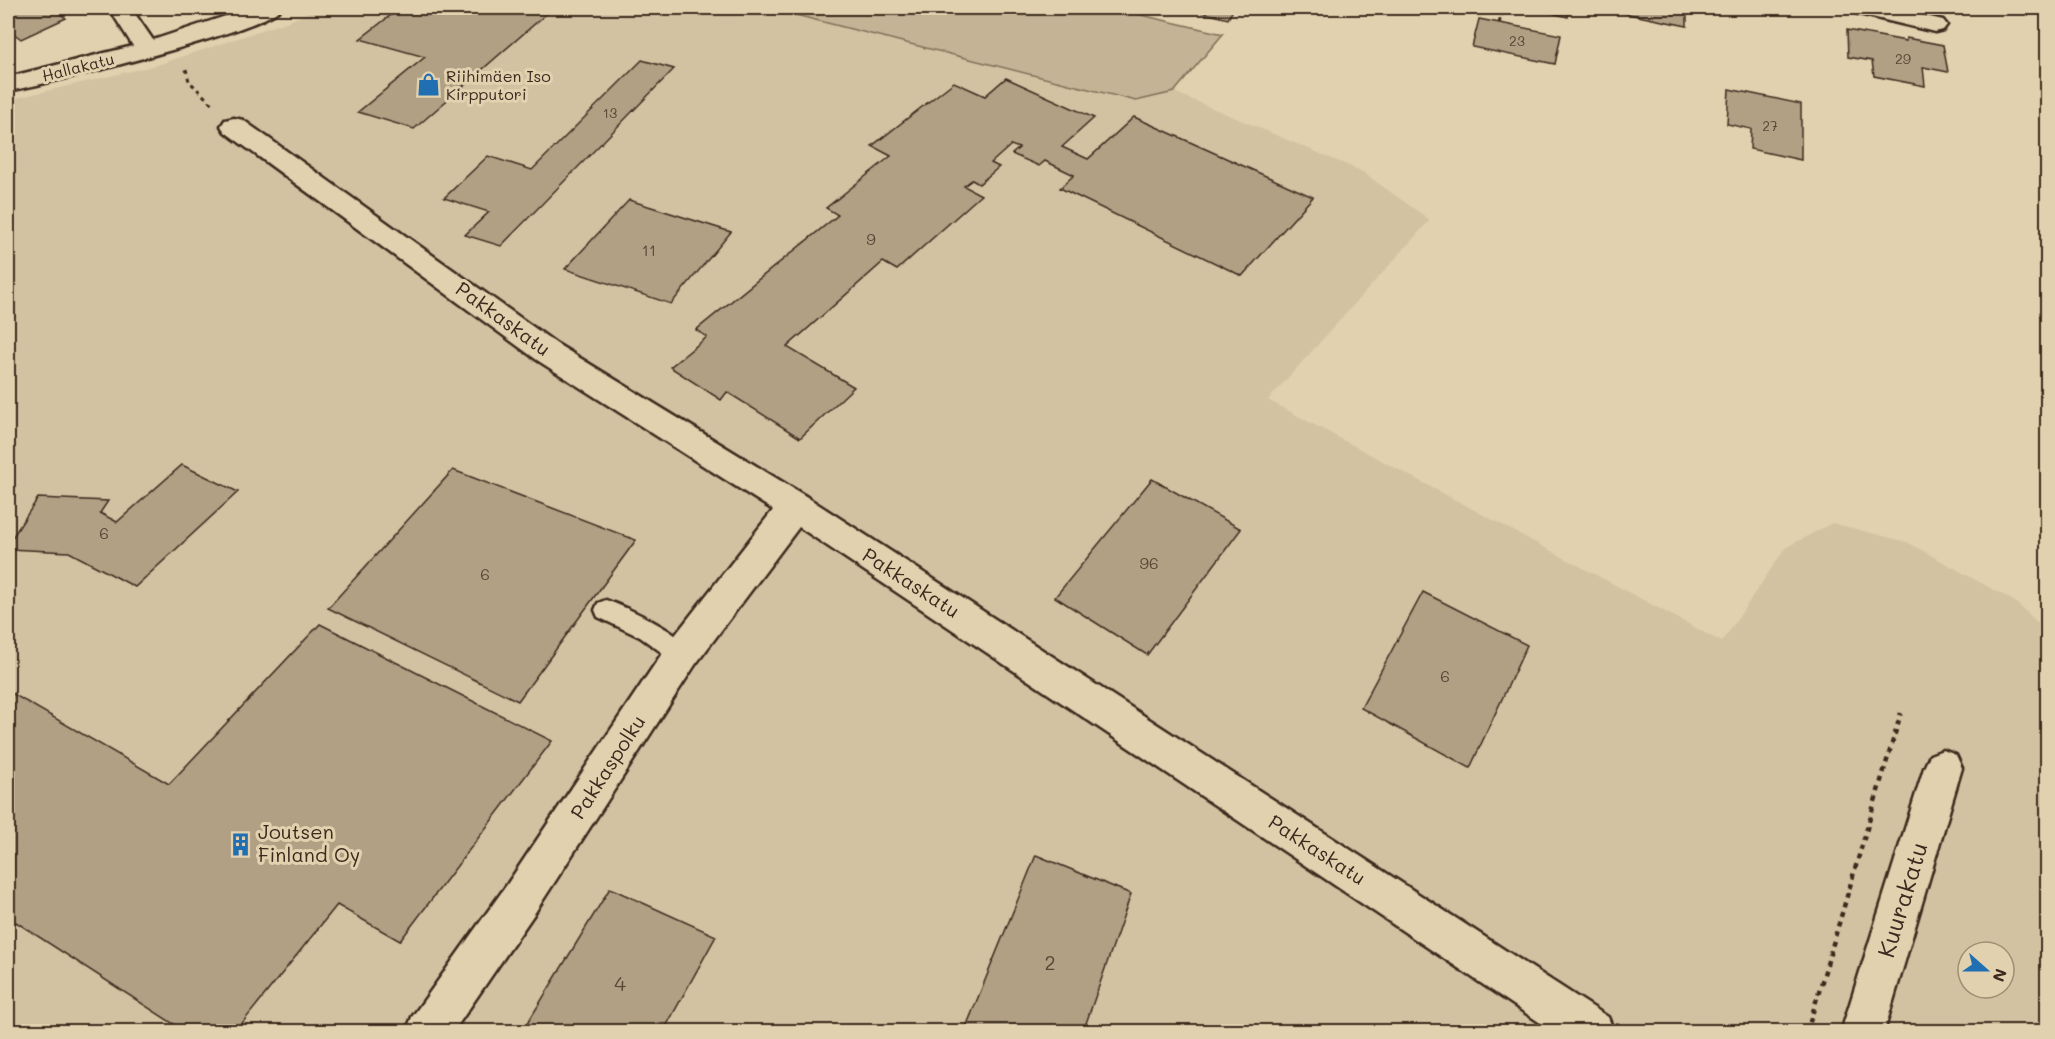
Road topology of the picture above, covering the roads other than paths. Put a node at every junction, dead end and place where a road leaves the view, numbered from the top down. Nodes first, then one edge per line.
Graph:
1 (120, 8) edge
2 (270, 8) edge
3 (1863, 8) edge
4 (1935, 25) dead end
5 (147, 50) junction
6 (8, 84) edge
7 (234, 126) road end
8 (795, 507) junction
9 (606, 610) dead end
10 (682, 654) junction
11 (1943, 768) dead end
12 (427, 1032) edge
13 (1593, 1032) edge
14 (1863, 1032) edge

1 - 5 street
2 - 5 street, Hallakatu
3 - 4 street
5 - 6 street, Hallakatu
7 - 8 street, Pakkaskatu
8 - 10 street, Pakkaspolku
8 - 13 street, Pakkaskatu
9 - 10 lane
10 - 12 street, Pakkaspolku
11 - 14 street, Kuurakatu

